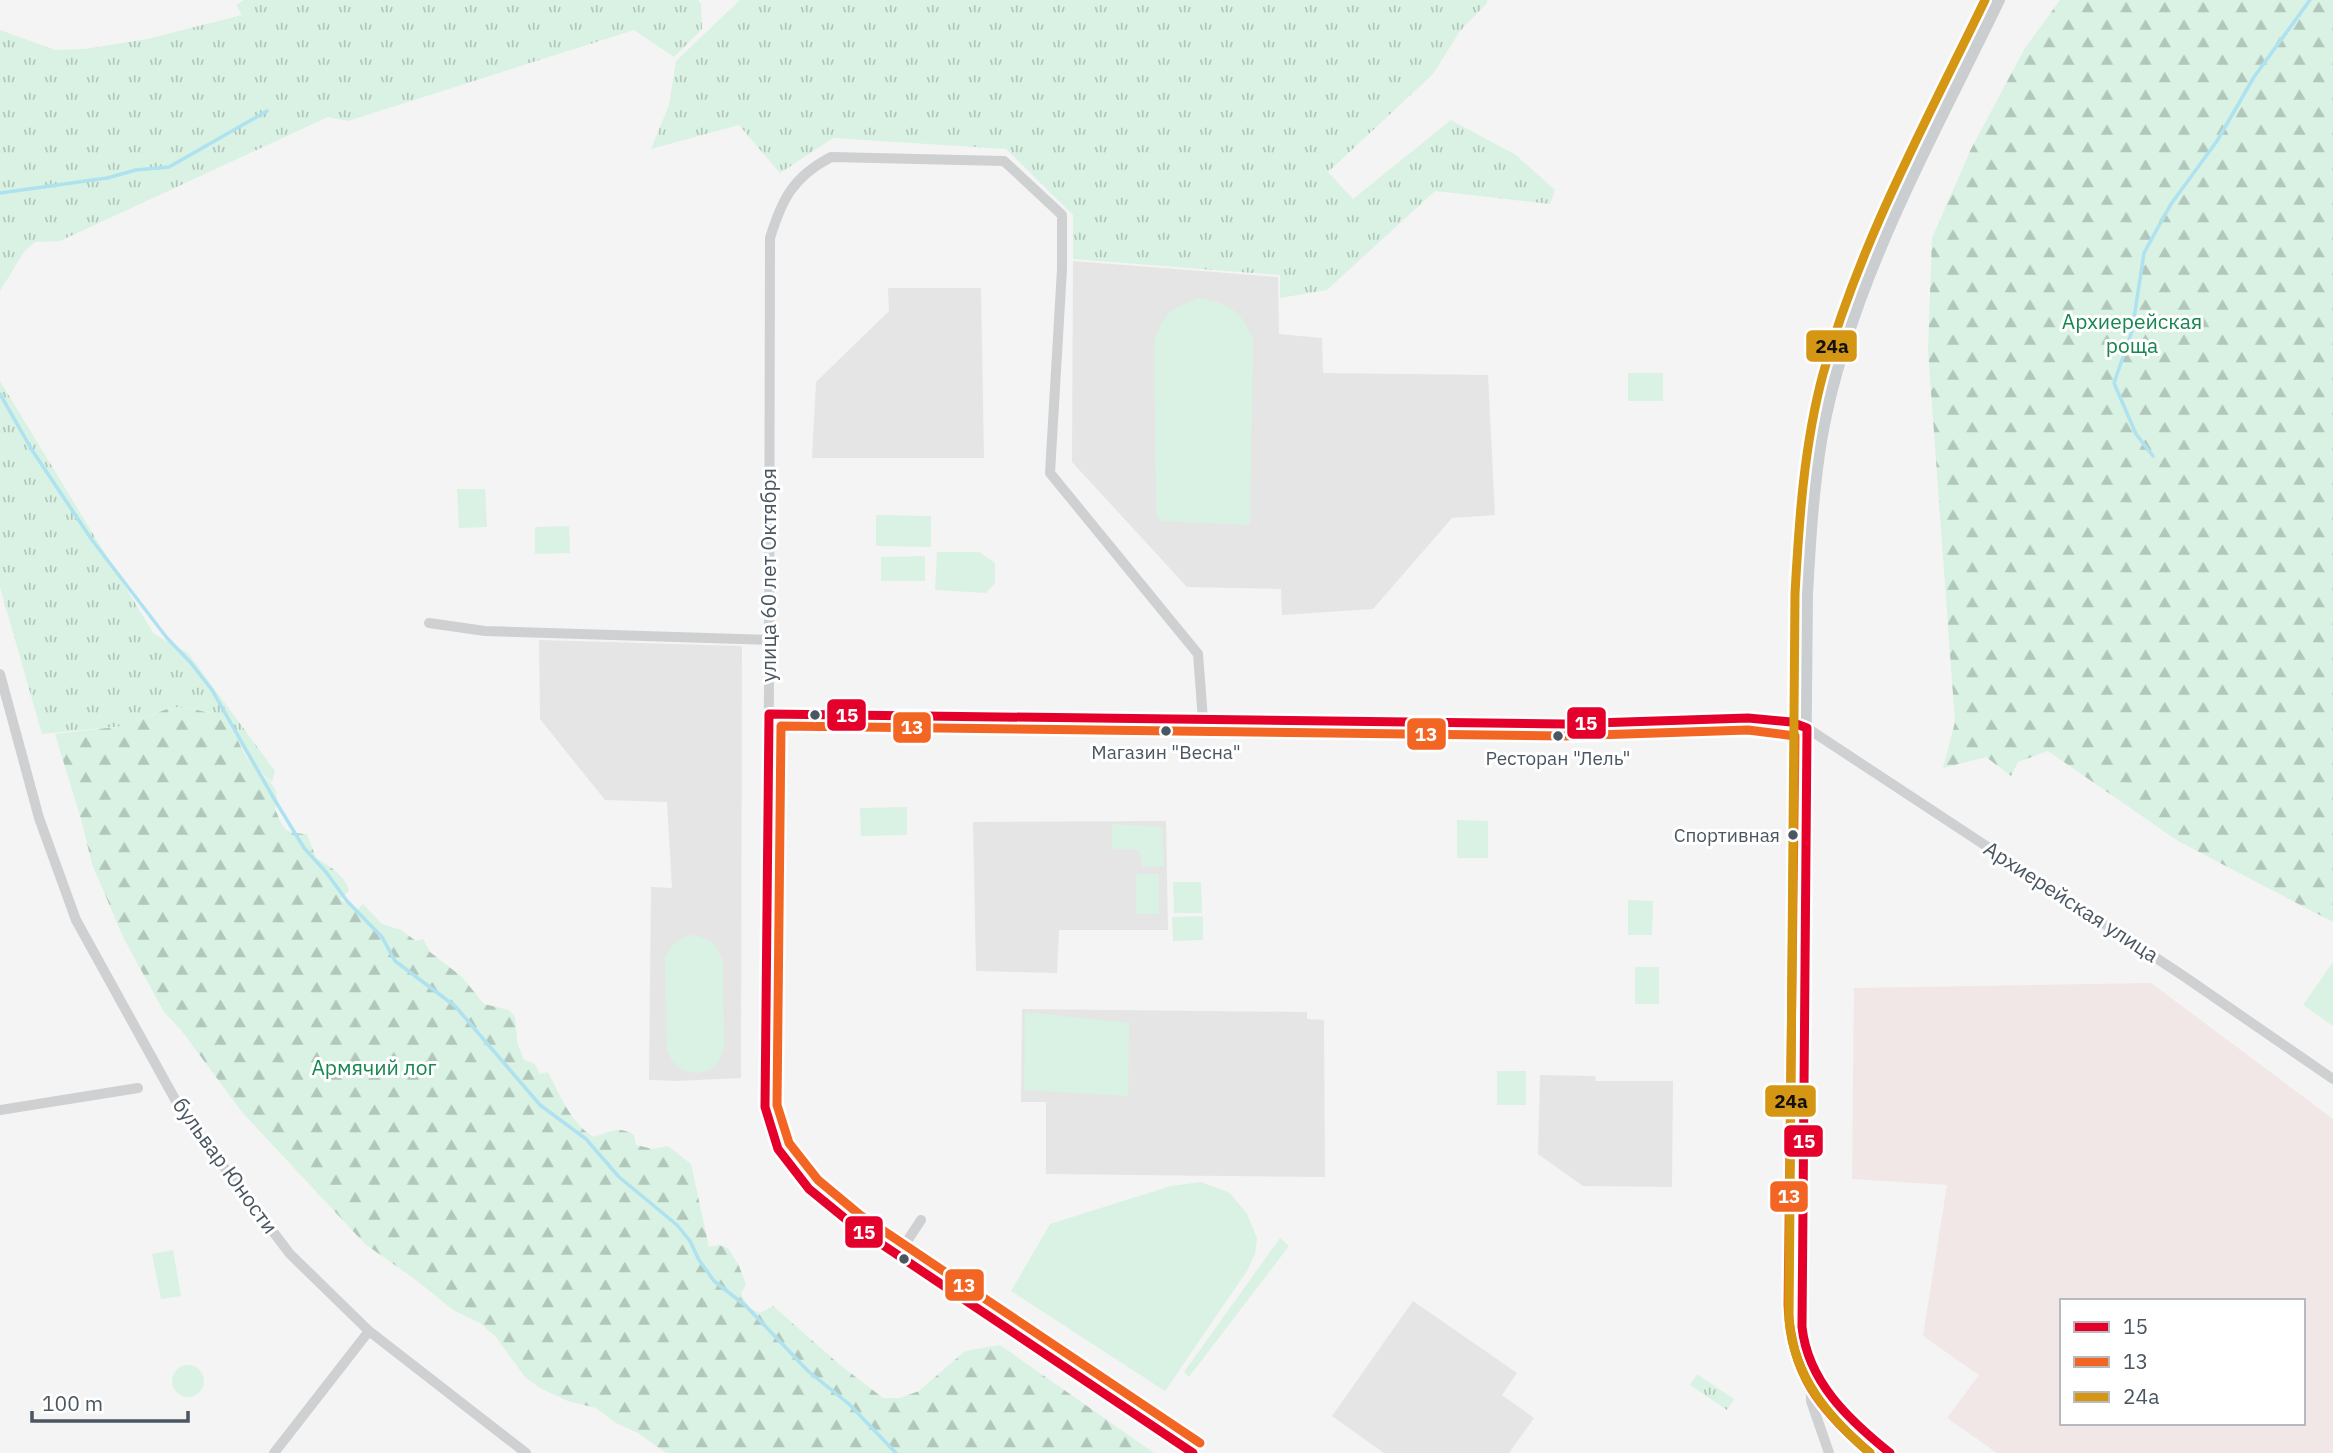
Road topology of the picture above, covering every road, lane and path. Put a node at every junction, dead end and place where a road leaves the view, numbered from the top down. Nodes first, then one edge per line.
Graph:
1 (1999, 0) edge
2 (429, 623) dead end
3 (769, 640) junction
4 (0, 676) edge
5 (769, 714) junction
6 (1203, 720) junction
7 (1807, 728) junction
8 (2333, 1079) edge
9 (138, 1088) dead end
10 (0, 1110) edge
11 (921, 1220) dead end
12 (898, 1255) junction
13 (369, 1331) junction
14 (1810, 1362) junction
15 (1876, 1449) edge
16 (274, 1453) edge
17 (526, 1453) edge
18 (1193, 1453) edge
19 (1829, 1453) edge
20 (1890, 1453) edge

1 - 7 main road
2 - 3 street
3 - 5 street, улица 60 лет Октября
3 - 6 street, улица 60 лет Октября
4 - 13 street, бульвар Юности
5 - 6 street, Архиерейская улица
5 - 12 street, улица 60 лет Октября
6 - 7 street, Архиерейская улица
7 - 8 street, Архиерейская улица
7 - 14 main road
9 - 10 street
11 - 12 street
12 - 18 street, улица 60 лет Октября
13 - 16 street
13 - 17 street, бульвар Юности
14 - 15 main road
14 - 19 street
15 - 20 main road

